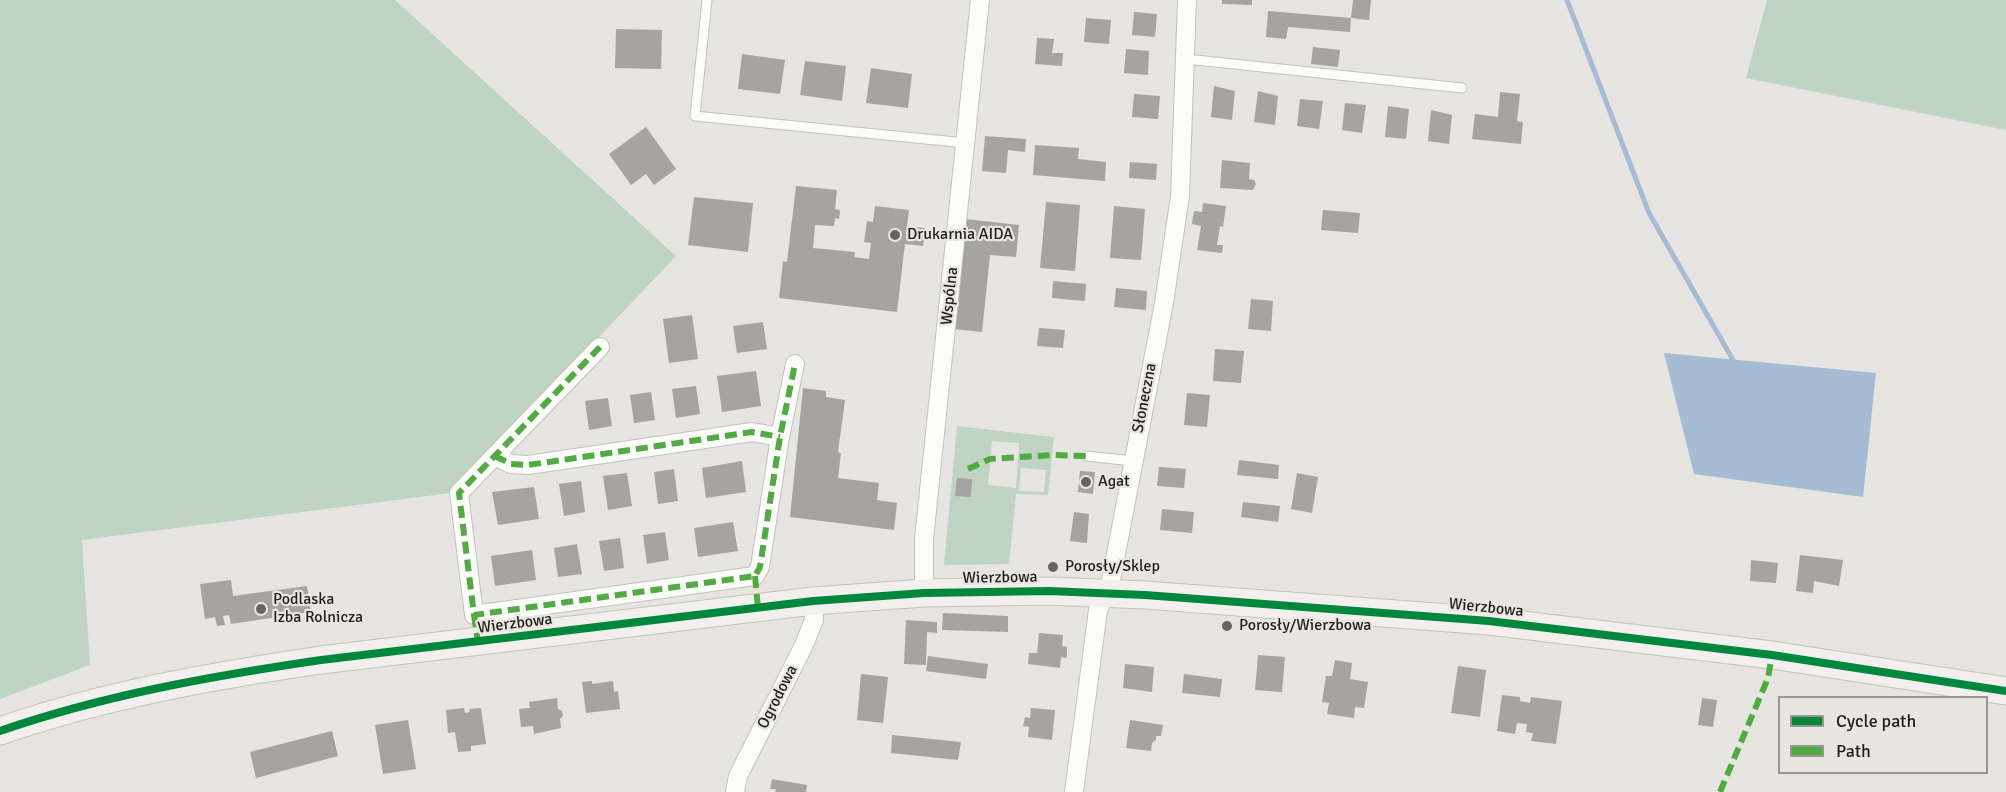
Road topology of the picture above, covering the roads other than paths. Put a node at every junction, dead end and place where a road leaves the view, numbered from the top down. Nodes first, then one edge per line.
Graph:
1 (707, 0) edge
2 (981, 0) edge
3 (1187, 0) edge
4 (1186, 59) junction
5 (1462, 88) dead end
6 (966, 143) junction
7 (600, 347) dead end
8 (795, 364) dead end
9 (780, 437) junction
10 (495, 456) junction
11 (1086, 456) dead end
12 (1133, 461) junction
13 (755, 576) junction
14 (924, 593) junction
15 (1105, 593) junction
16 (813, 601) junction
17 (758, 608) junction
18 (474, 615) junction
19 (478, 642) junction
20 (2006, 691) edge
21 (0, 731) edge
22 (735, 792) edge
23 (1074, 792) edge

1 - 6 lane
2 - 6 street, Wspólna
3 - 4 street, Słoneczna
4 - 5 lane
4 - 12 street, Słoneczna
6 - 14 street, Wspólna
7 - 10 street
8 - 9 street
9 - 10 street
9 - 13 street
10 - 18 street
11 - 12 lane
12 - 15 street, Słoneczna
13 - 17 street
13 - 18 street
14 - 15 street, Wierzbowa
14 - 16 street, Wierzbowa
15 - 20 street, Wierzbowa
15 - 23 street, Słoneczna
16 - 17 street, Wierzbowa
16 - 22 street, Ogrodowa
17 - 19 street, Wierzbowa
18 - 19 street
19 - 21 street, Wierzbowa

